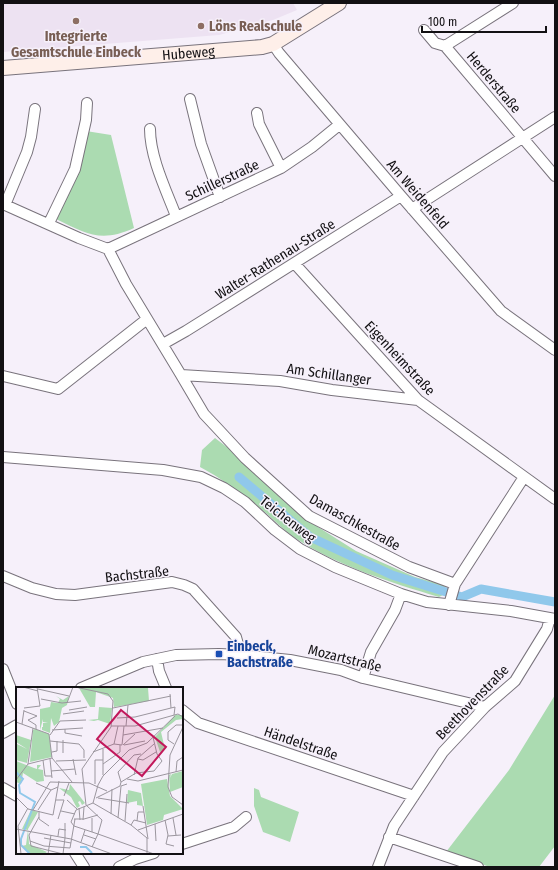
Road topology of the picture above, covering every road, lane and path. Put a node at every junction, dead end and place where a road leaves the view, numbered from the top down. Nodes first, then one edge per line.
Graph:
1 (339, 3) edge
2 (513, 3) edge
3 (424, 30) dead end
4 (273, 44) junction
5 (445, 46) junction
6 (3, 68) edge
7 (190, 99) dead end
8 (87, 103) dead end
9 (35, 109) dead end
10 (257, 113) dead end
11 (555, 117) edge
12 (340, 125) junction
13 (150, 129) dead end
14 (523, 138) junction
15 (281, 168) junction
16 (555, 176) edge
17 (401, 196) junction
18 (220, 197) junction
19 (4, 204) edge
20 (412, 209) junction
21 (176, 216) junction
22 (49, 223) junction
23 (108, 249) junction
24 (295, 264) junction
25 (147, 318) junction
26 (163, 344) junction
27 (555, 350) edge
28 (181, 374) junction
29 (3, 376) edge
30 (418, 400) junction
31 (3, 457) edge
32 (524, 477) junction
33 (555, 499) edge
34 (3, 576) edge
35 (454, 585) junction
36 (401, 594) junction
37 (449, 605) junction
38 (553, 618) edge
39 (241, 655) junction
40 (158, 659) junction
41 (3, 669) edge
42 (363, 678) junction
43 (83, 687) edge
44 (166, 687) edge
45 (16, 702) edge
46 (485, 707) junction
47 (183, 711) edge
48 (16, 726) edge
49 (4, 733) edge
50 (3, 788) edge
51 (16, 795) edge
52 (414, 796) junction
53 (246, 817) dead end
54 (389, 837) junction
55 (183, 844) edge
56 (76, 854) edge
57 (151, 854) edge
58 (84, 867) edge
59 (119, 867) edge
60 (378, 867) edge
61 (478, 867) edge

1 - 4 street, Hubeweg
2 - 5 street
3 - 5 street, Herderstraße
4 - 6 street, Hubeweg
4 - 12 street, Am Weidenfeld
5 - 14 street, Herderstraße
7 - 18 street
8 - 22 street
9 - 19 street
10 - 15 street
11 - 14 street
12 - 15 street, Schillerstraße
12 - 17 street, Am Weidenfeld
13 - 21 street
14 - 16 street, Herderstraße
14 - 20 street
15 - 18 street, Schillerstraße
17 - 20 street, Am Weidenfeld
17 - 24 street, Walter-Rathenau-Straße
18 - 21 street, Schillerstraße
19 - 22 street
20 - 27 street, Am Weidenfeld
21 - 23 street, Schillerstraße
22 - 23 street
23 - 25 street, Damaschkestraße
24 - 26 street, Walter-Rathenau-Straße
24 - 30 street, Eigenheimstraße
25 - 26 street, Damaschkestraße
25 - 29 street
26 - 28 street, Damaschkestraße
28 - 30 street, Am Schillanger
28 - 35 street, Damaschkestraße
30 - 32 street, Eigenheimstraße
31 - 36 street, Teichenweg
32 - 33 street, Eigenheimstraße
32 - 35 street
34 - 39 street, Bachstraße
35 - 37 street
36 - 37 street, Teichenweg
36 - 42 street
37 - 38 street, Teichenweg
38 - 46 street, Beethovenstraße
39 - 40 street, Mozartstraße
39 - 42 street, Mozartstraße
40 - 43 street, Mozartstraße
40 - 44 street
41 - 45 street
42 - 46 street, Mozartstraße
46 - 52 street, Beethovenstraße
47 - 52 street, Händelstraße
48 - 49 street
50 - 51 street
52 - 54 street, Beethovenstraße
53 - 55 street
54 - 60 street, Beethovenstraße
54 - 61 street
56 - 58 street
57 - 59 street

